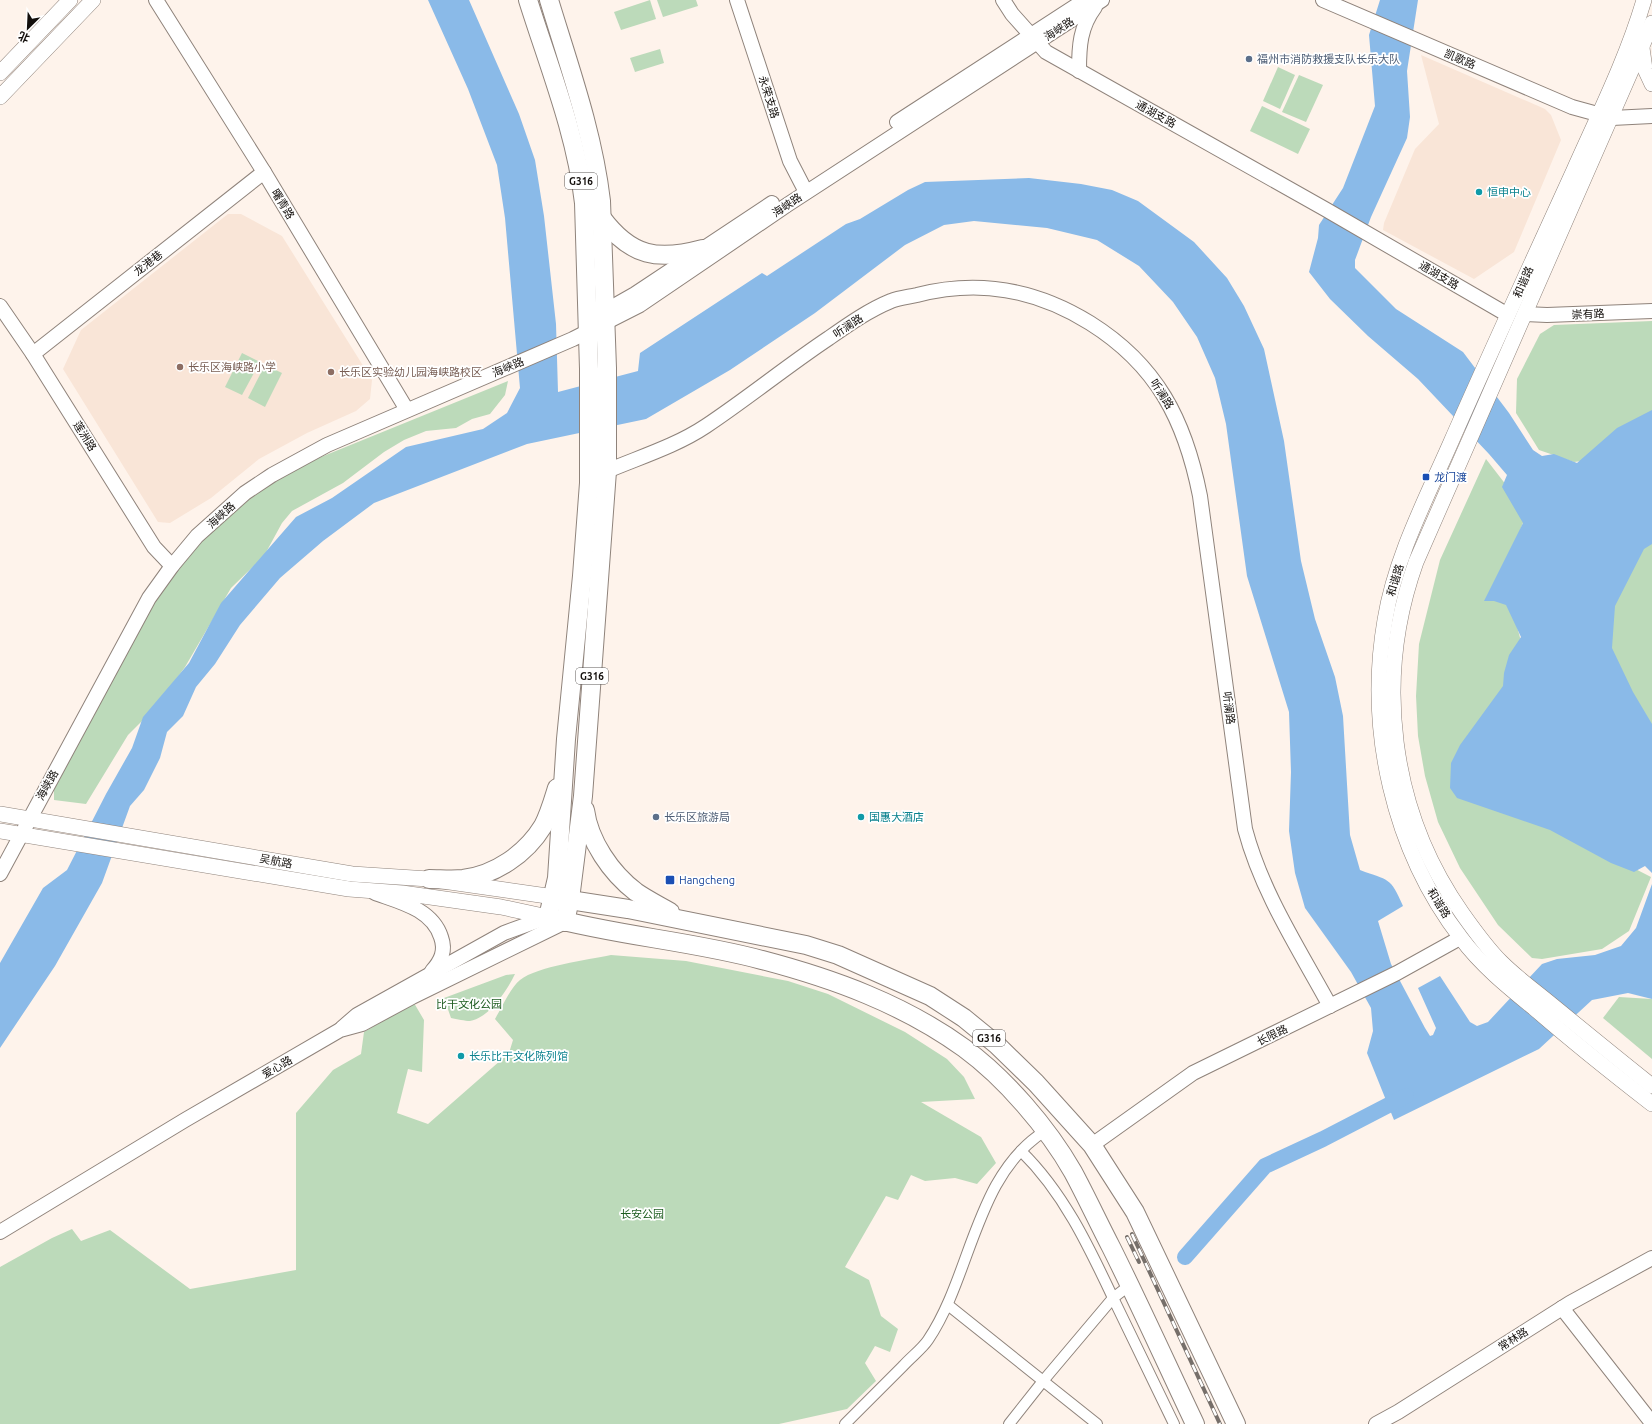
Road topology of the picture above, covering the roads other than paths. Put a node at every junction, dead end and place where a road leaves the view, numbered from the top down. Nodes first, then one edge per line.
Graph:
1 (70, 0) edge
2 (93, 0) edge
3 (156, 0) edge
4 (528, 0) edge
5 (549, 0) edge
6 (737, 0) edge
7 (1003, 0) edge
8 (1084, 0) edge
9 (1323, 0) edge
10 (1346, 0) edge
11 (1644, 0) edge
12 (1100, 1) edge
13 (1367, 14) junction
14 (1652, 23) edge
15 (1034, 39) junction
16 (1642, 48) junction
17 (1078, 71) junction
18 (0, 73) edge
19 (1652, 84) edge
20 (0, 97) edge
21 (1606, 116) junction
22 (1652, 116) edge
23 (264, 172) junction
24 (804, 188) junction
25 (602, 218) junction
26 (703, 249) junction
27 (0, 306) edge
28 (1652, 311) edge
29 (1525, 314) junction
30 (605, 317) junction
31 (1507, 318) junction
32 (588, 326) junction
33 (33, 354) junction
34 (406, 407) junction
35 (607, 471) junction
36 (169, 564) junction
37 (565, 765) junction
38 (583, 796) junction
39 (0, 814) edge
40 (24, 819) junction
41 (11, 833) edge
42 (0, 856) edge
43 (0, 874) edge
44 (429, 879) junction
45 (472, 885) junction
46 (370, 891) junction
47 (562, 898) junction
48 (469, 903) junction
49 (628, 909) junction
50 (556, 919) junction
51 (682, 920) junction
52 (626, 933) junction
53 (1460, 938) junction
54 (428, 975) junction
55 (1512, 981) junction
56 (1330, 1006) junction
57 (340, 1030) junction
58 (1571, 1030) junction
59 (1652, 1086) edge
60 (1652, 1104) edge
61 (1045, 1132) junction
62 (1092, 1146) junction
63 (1021, 1151) junction
64 (0, 1232) edge
65 (1652, 1258) edge
66 (1130, 1285) junction
67 (1113, 1298) junction
68 (948, 1305) junction
69 (1566, 1305) junction
70 (1043, 1381) junction
71 (1652, 1408) edge
72 (845, 1424) edge
73 (1009, 1424) edge
74 (1097, 1424) edge
75 (1174, 1424) edge
76 (1195, 1424) edge
77 (1236, 1424) edge
78 (1376, 1424) edge
79 (1652, 1424) edge

1 - 18 main road
2 - 20 main road
3 - 23 street, 曙青路
4 - 32 highway, G316
5 - 25 highway, G316
6 - 24 street, 永荣支路
7 - 15 street, 通湖支路
8 - 15 street, 海峡路
9 - 13 street, 凯歌路
10 - 13 street, 凯歌路
11 - 21 main road, 和谐路
12 - 15 street, 海峡路
12 - 17 street
13 - 21 street, 凯歌路
14 - 16 main road, 和谐路
15 - 17 street, 通湖支路
15 - 24 street, 海峡路
16 - 19 main road
16 - 21 main road, 和谐路
17 - 31 street, 通湖支路
21 - 22 street
21 - 29 main road, 和谐路
21 - 31 main road, 和谐路
23 - 33 street, 龙港巷
23 - 34 street, 曙青路
24 - 26 street, 海峡路
24 - 30 street, 海峡路
25 - 26 highway
25 - 30 highway, G316
26 - 30 street, 海峡路
27 - 33 street, 莲洲路
28 - 29 street, 崇有路
29 - 55 main road, 和谐路
30 - 32 street, 海峡路
30 - 35 highway, G316
31 - 53 main road, 和谐路
32 - 34 street, 海峡路
32 - 37 highway, G316
33 - 36 street, 莲洲路
34 - 36 street, 海峡路
35 - 38 highway, G316
35 - 56 street, 听澜路
36 - 40 street, 海峡路
37 - 44 highway
37 - 47 highway, G316
38 - 47 highway, G316
38 - 51 highway
39 - 40 main road, 吴航路
40 - 41 street, 海峡路
40 - 44 main road, 吴航路
41 - 42 street, 海峡路
41 - 43 street, 海峡路
41 - 46 main road, 吴航路
44 - 45 main road, 吴航路
45 - 47 main road, 吴航路
45 - 48 main road
46 - 48 main road, 吴航路
46 - 54 street
47 - 49 highway, G316
47 - 50 highway, G316
48 - 50 main road, 吴航路
49 - 51 highway, G316
49 - 52 highway
50 - 52 highway, G316
50 - 54 street
50 - 57 street, 爱心路
51 - 62 highway, G316
52 - 61 highway, G316
53 - 55 main road, 和谐路
53 - 56 street, 长限路
54 - 57 street
55 - 58 main road, 和谐路
56 - 62 street, 长限路
57 - 64 street, 爱心路
58 - 59 main road, 和谐路
58 - 60 main road, 和谐路
61 - 63 street
61 - 66 highway, G316
62 - 77 highway, G316
63 - 67 street
63 - 68 street
65 - 69 street, 常林路
66 - 67 street
66 - 76 highway, G316
67 - 70 street
67 - 75 street
68 - 70 street
68 - 72 street
69 - 71 street
69 - 78 street, 常林路
69 - 79 street
70 - 73 street
70 - 74 street

